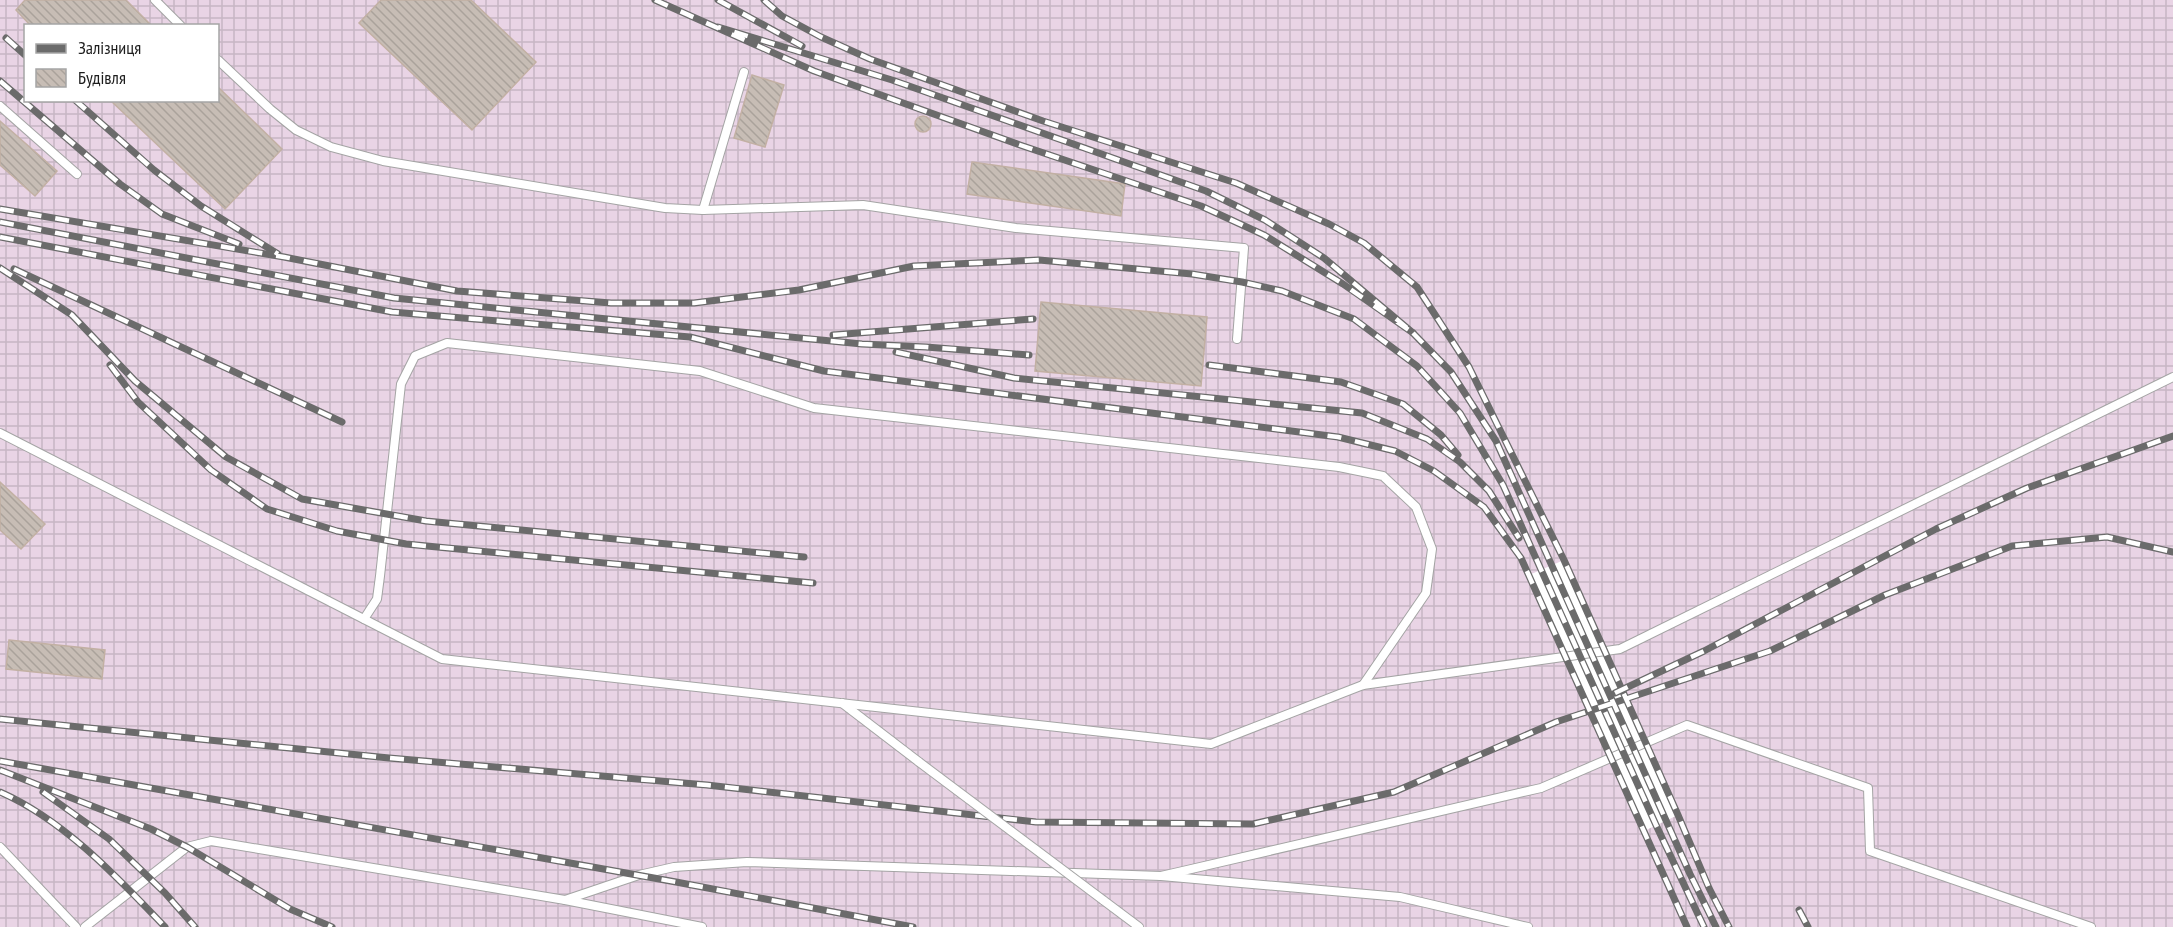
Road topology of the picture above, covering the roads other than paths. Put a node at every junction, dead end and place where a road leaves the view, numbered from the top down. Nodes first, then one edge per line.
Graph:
1 (155, 0) edge
2 (180, 24) edge
3 (219, 61) edge
4 (744, 72) dead end
5 (0, 106) edge
6 (77, 174) dead end
7 (703, 210) junction
8 (1237, 339) dead end
9 (2172, 377) edge
10 (0, 433) edge
11 (364, 619) junction
12 (1363, 684) junction
13 (841, 703) junction
14 (0, 847) edge
15 (1161, 876) junction
16 (565, 900) junction
17 (76, 927) edge
18 (85, 927) edge
19 (702, 927) edge
20 (1139, 927) edge
21 (1528, 927) edge
22 (2091, 927) edge

1 - 2 lane
3 - 7 lane
4 - 7 lane
5 - 6 lane
7 - 8 lane
9 - 12 lane
10 - 11 lane
11 - 12 lane
11 - 13 lane
12 - 13 lane
13 - 20 lane, bridge
14 - 17 lane
15 - 16 lane
15 - 21 lane
15 - 22 lane
16 - 18 lane
16 - 19 lane

